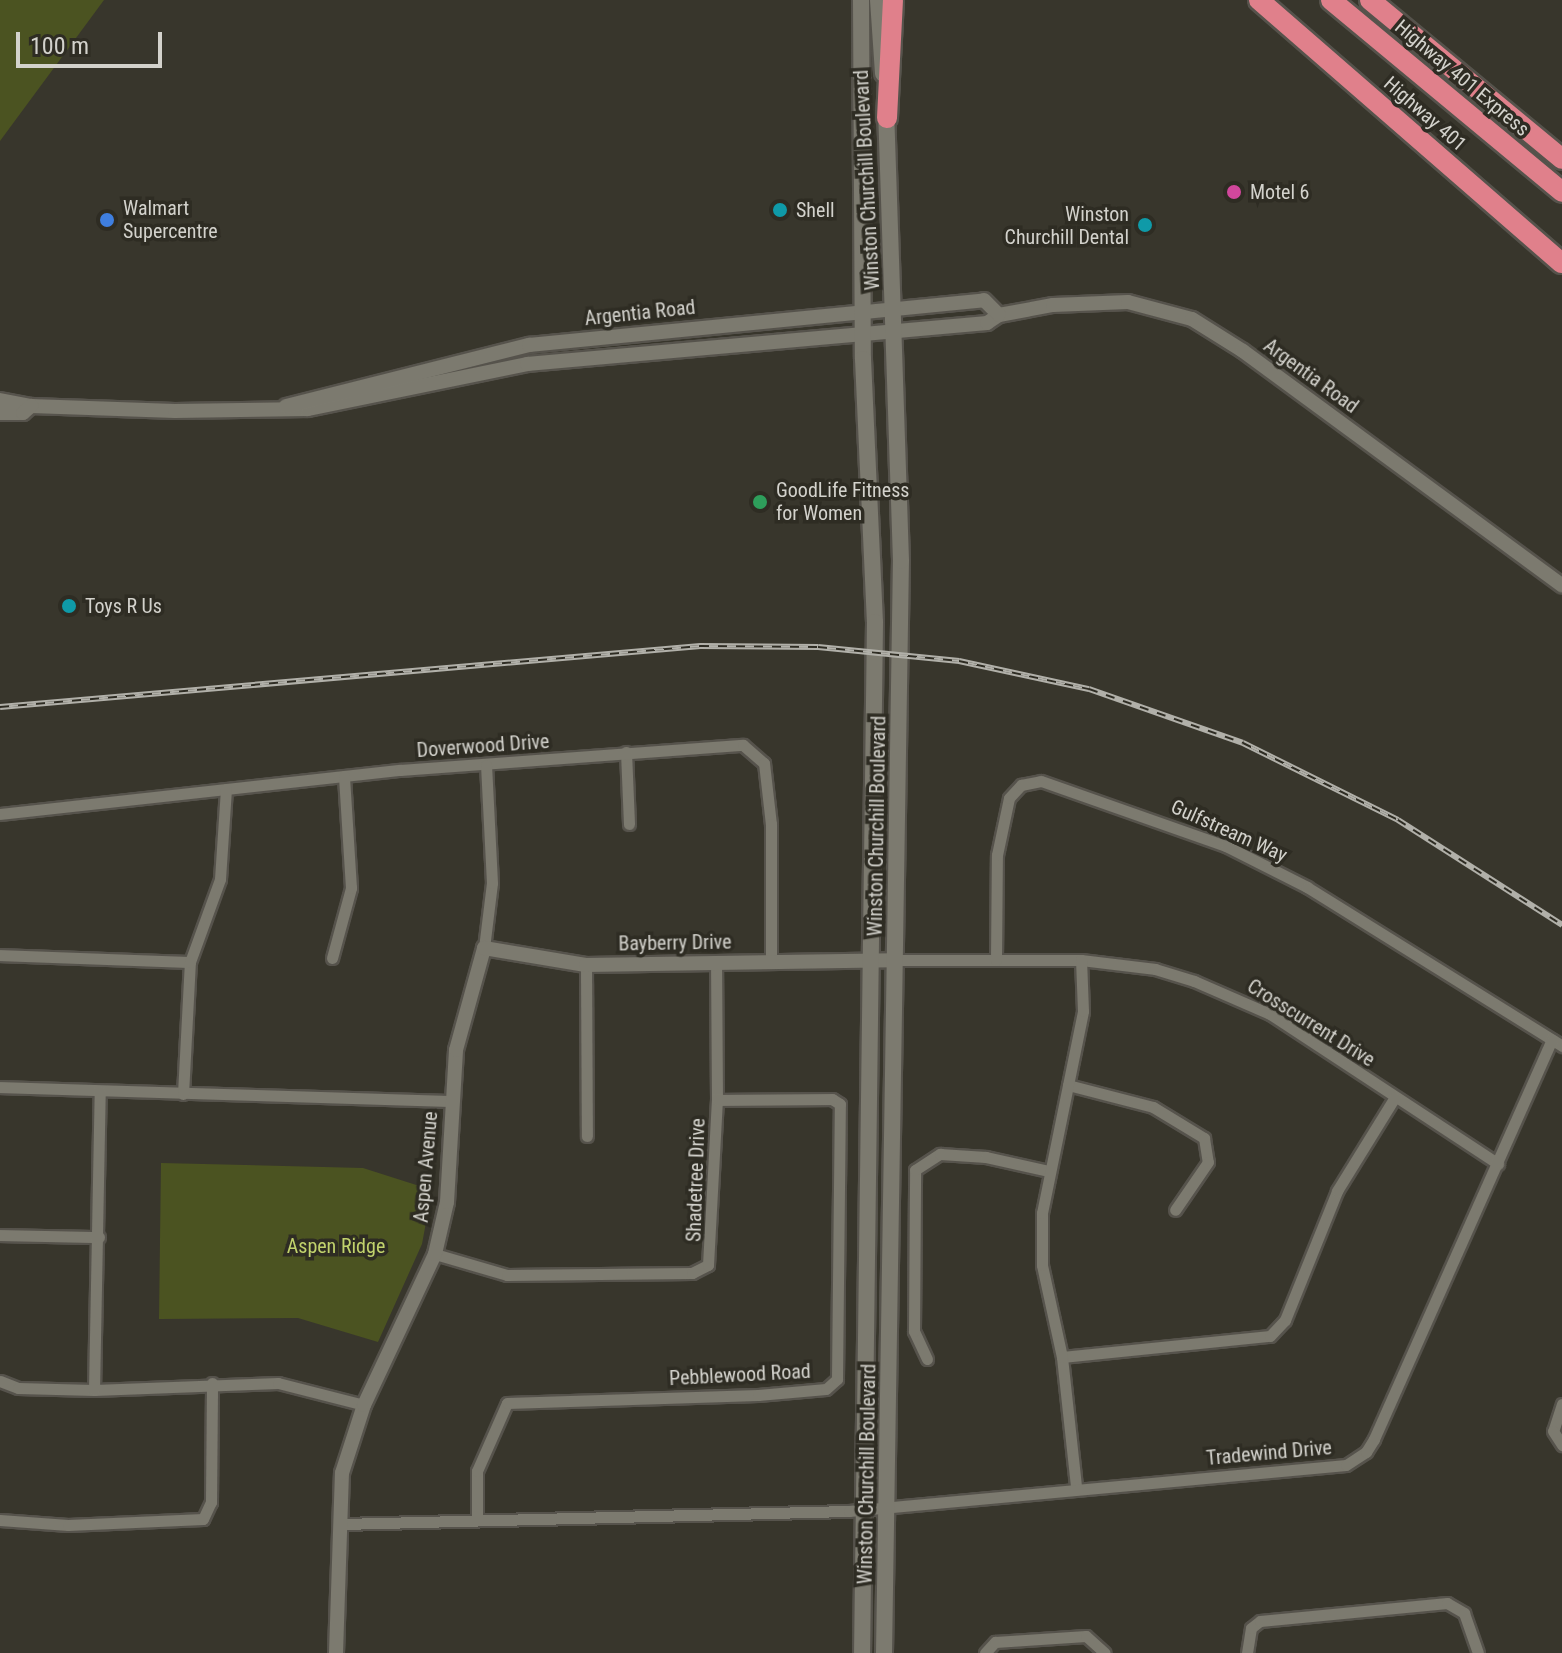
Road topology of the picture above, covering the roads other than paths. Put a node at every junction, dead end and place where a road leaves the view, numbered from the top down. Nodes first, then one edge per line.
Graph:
1 (861, 0) edge
2 (878, 0) edge
3 (893, 0) edge
4 (1245, 0) edge
5 (1259, 0) edge
6 (1331, 0) edge
7 (1370, 0) edge
8 (1387, 0) edge
9 (1290, 30) junction
10 (887, 118) junction
11 (1516, 121) junction
12 (1562, 159) edge
13 (1562, 192) edge
14 (1562, 263) edge
15 (894, 308) junction
16 (864, 311) junction
17 (999, 315) junction
18 (895, 331) junction
19 (863, 334) junction
20 (0, 400) edge
21 (31, 406) junction
22 (286, 406) junction
23 (0, 413) edge
24 (1562, 585) edge
25 (626, 752) junction
26 (486, 765) junction
27 (344, 776) junction
28 (226, 789) junction
29 (0, 814) edge
30 (629, 824) dead end
31 (484, 948) junction
32 (0, 955) edge
33 (332, 958) dead end
34 (868, 960) junction
35 (893, 960) junction
36 (996, 960) junction
37 (1081, 960) junction
38 (190, 962) junction
39 (716, 962) junction
40 (771, 962) junction
41 (586, 965) junction
42 (1557, 1043) edge
43 (1068, 1085) junction
44 (0, 1087) edge
45 (100, 1091) junction
46 (183, 1094) junction
47 (1395, 1097) junction
48 (717, 1100) junction
49 (452, 1101) junction
50 (587, 1136) dead end
51 (1498, 1164) junction
52 (1049, 1171) junction
53 (1175, 1210) dead end
54 (0, 1235) edge
55 (99, 1237) junction
56 (435, 1254) junction
57 (1062, 1357) junction
58 (927, 1359) dead end
59 (0, 1381) edge
60 (212, 1383) junction
61 (94, 1390) junction
62 (1562, 1404) edge
63 (364, 1405) junction
64 (1562, 1445) edge
65 (1076, 1486) junction
66 (886, 1507) junction
67 (864, 1510) junction
68 (477, 1519) junction
69 (0, 1520) edge
70 (342, 1524) junction
71 (336, 1653) edge
72 (862, 1653) edge
73 (884, 1653) edge
74 (985, 1653) edge
75 (1105, 1653) edge
76 (1247, 1653) edge
77 (1478, 1653) edge

1 - 16 main road, Winston Churchill Boulevard
2 - 10 main road, Winston Churchill Boulevard
3 - 10 highway
4 - 9 highway
5 - 9 highway, Highway 401
6 - 13 highway, Highway 401 Express
7 - 11 highway
8 - 11 highway
9 - 14 highway, Highway 401
10 - 15 main road, Winston Churchill Boulevard
11 - 12 highway
15 - 16 street, Argentia Road
15 - 17 street, Argentia Road
15 - 18 main road, Winston Churchill Boulevard
16 - 19 main road, Winston Churchill Boulevard
16 - 22 street, Argentia Road
17 - 18 street, Argentia Road
17 - 24 street, Argentia Road
18 - 19 street, Argentia Road
18 - 35 main road, Winston Churchill Boulevard
19 - 22 street, Argentia Road
19 - 34 main road, Winston Churchill Boulevard
20 - 21 street, Argentia Road
21 - 22 street, Argentia Road
21 - 23 street, Argentia Road
25 - 26 street, Doverwood Drive
25 - 30 street
25 - 40 street, Doverwood Drive
26 - 27 street, Doverwood Drive
26 - 31 street, Aspen Avenue
27 - 28 street, Doverwood Drive
27 - 33 street
28 - 29 street, Doverwood Drive
28 - 38 street
31 - 41 street, Bayberry Drive
31 - 49 street, Aspen Avenue
32 - 38 street
34 - 35 street, Bayberry Drive
34 - 40 street, Bayberry Drive
34 - 67 main road, Winston Churchill Boulevard
35 - 36 street, Crosscurrent Drive
35 - 66 main road, Winston Churchill Boulevard
36 - 37 street, Crosscurrent Drive
36 - 42 street, Gulfstream Way
37 - 43 street
37 - 47 street, Crosscurrent Drive
38 - 46 street
39 - 40 street, Bayberry Drive
39 - 41 street, Bayberry Drive
39 - 48 street, Shadetree Drive
41 - 50 street
42 - 51 street, Tradewind Drive
43 - 52 street
43 - 53 street
44 - 45 street
45 - 46 street
45 - 55 street
46 - 49 street
47 - 51 street, Crosscurrent Drive
47 - 57 street
48 - 56 street, Shadetree Drive
48 - 68 street, Pebblewood Road
49 - 56 street, Aspen Avenue
51 - 65 street, Tradewind Drive
52 - 57 street
52 - 58 street
54 - 55 street
55 - 61 street
56 - 63 street, Aspen Avenue
57 - 65 street
59 - 61 street
60 - 61 street
60 - 63 street
60 - 69 street
62 - 64 street
63 - 70 street, Aspen Avenue
65 - 66 street, Tradewind Drive
66 - 67 street, Tradewind Drive
66 - 73 main road, Winston Churchill Boulevard
67 - 68 street, Tradewind Drive
67 - 72 main road, Winston Churchill Boulevard
68 - 70 street, Tradewind Drive
70 - 71 street, Aspen Avenue
74 - 75 street
76 - 77 street

